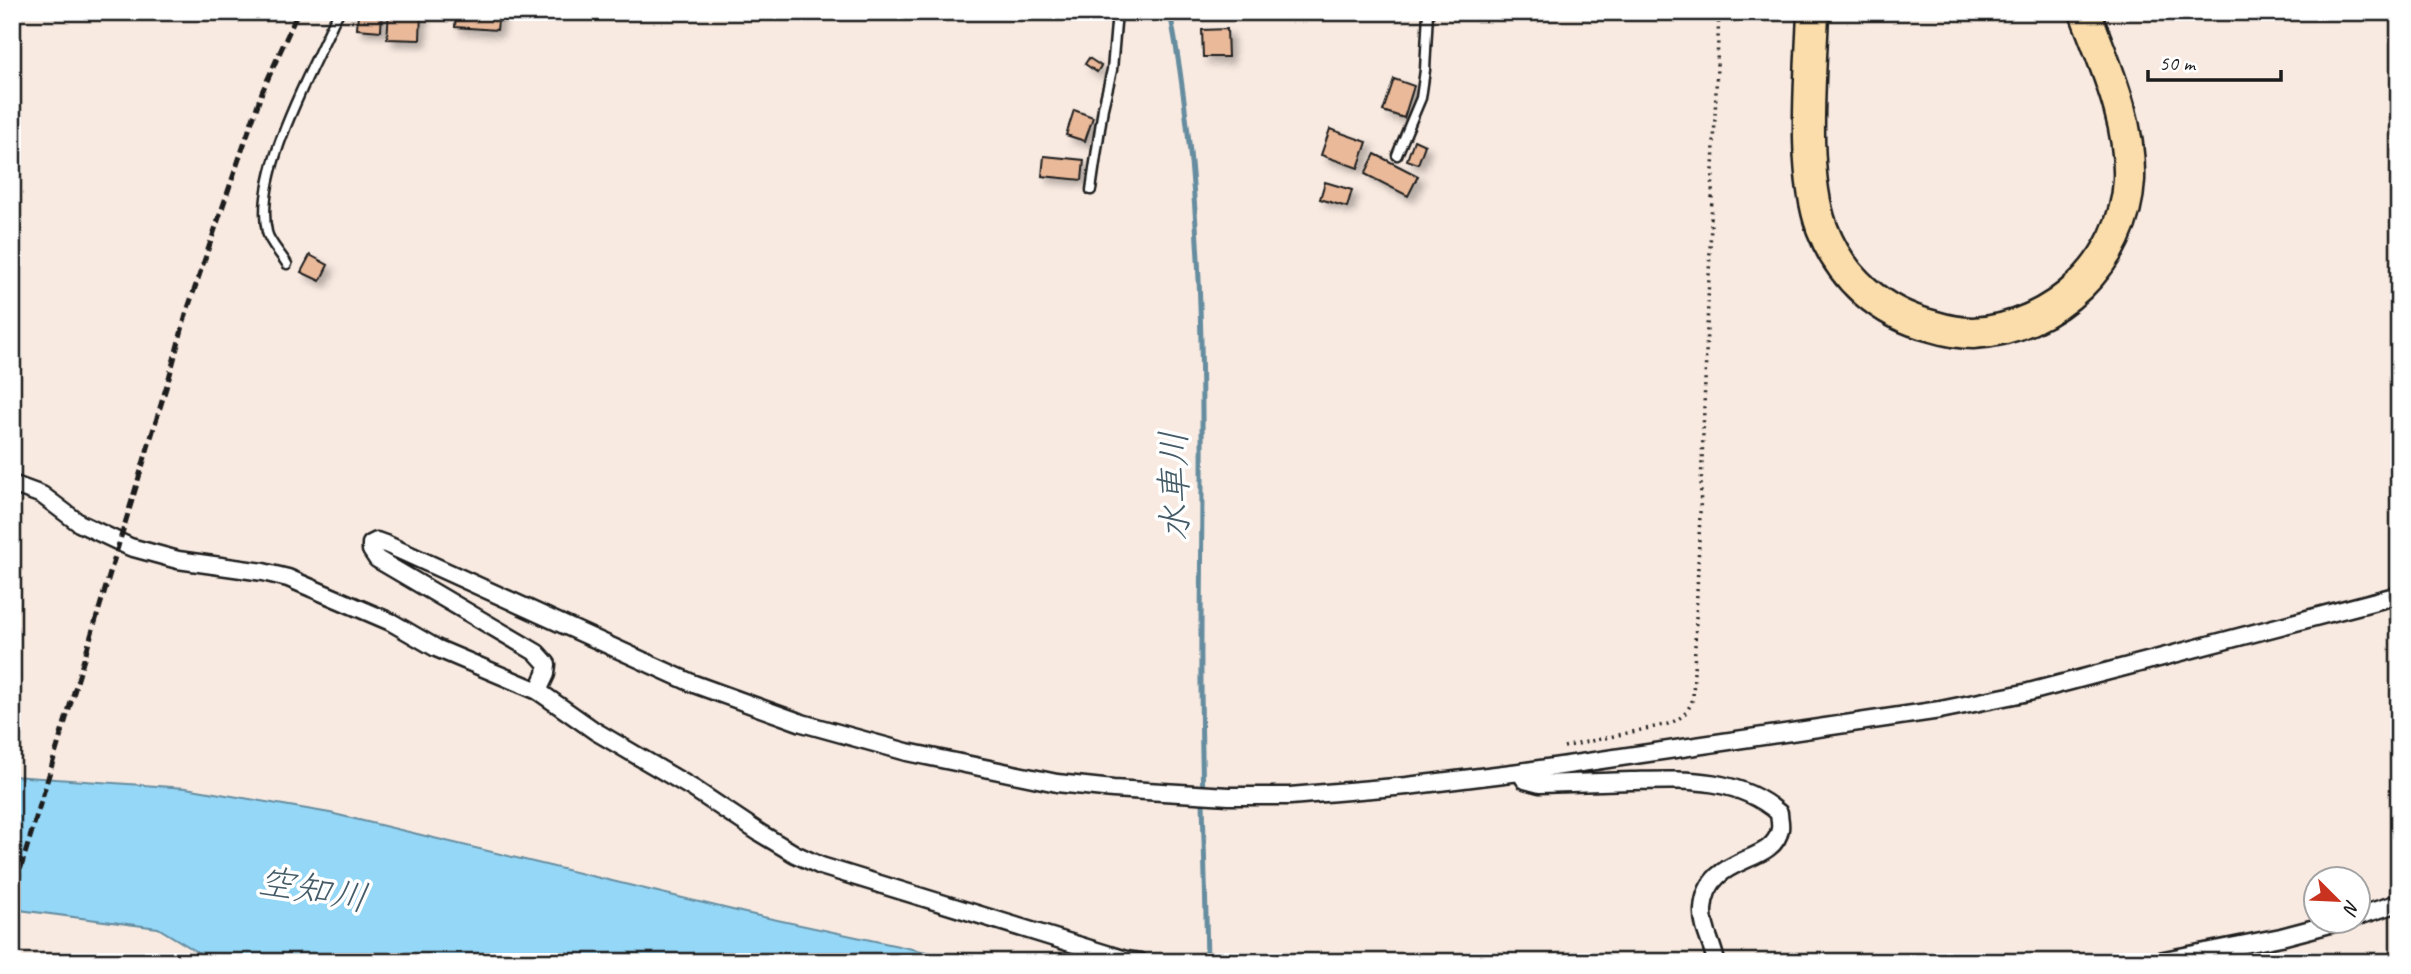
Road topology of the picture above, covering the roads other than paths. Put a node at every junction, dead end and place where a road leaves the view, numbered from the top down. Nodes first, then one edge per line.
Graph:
1 (339, 12) edge
2 (1116, 12) edge
3 (1428, 12) edge
4 (1813, 12) edge
5 (2086, 14) edge
6 (1397, 155) dead end
7 (1091, 190) dead end
8 (287, 264) dead end
9 (12, 484) edge
10 (2399, 594) edge
11 (538, 691) junction
12 (1520, 772) junction
13 (2399, 903) edge
14 (2372, 912) edge
15 (2302, 931) edge
16 (1140, 962) edge
17 (1716, 962) edge
18 (2154, 962) edge

1 - 8 lane
2 - 7 lane
3 - 6 lane
4 - 5 highway
9 - 11 street
10 - 12 street
11 - 12 street
11 - 16 street
12 - 17 street
13 - 14 street
15 - 18 street

